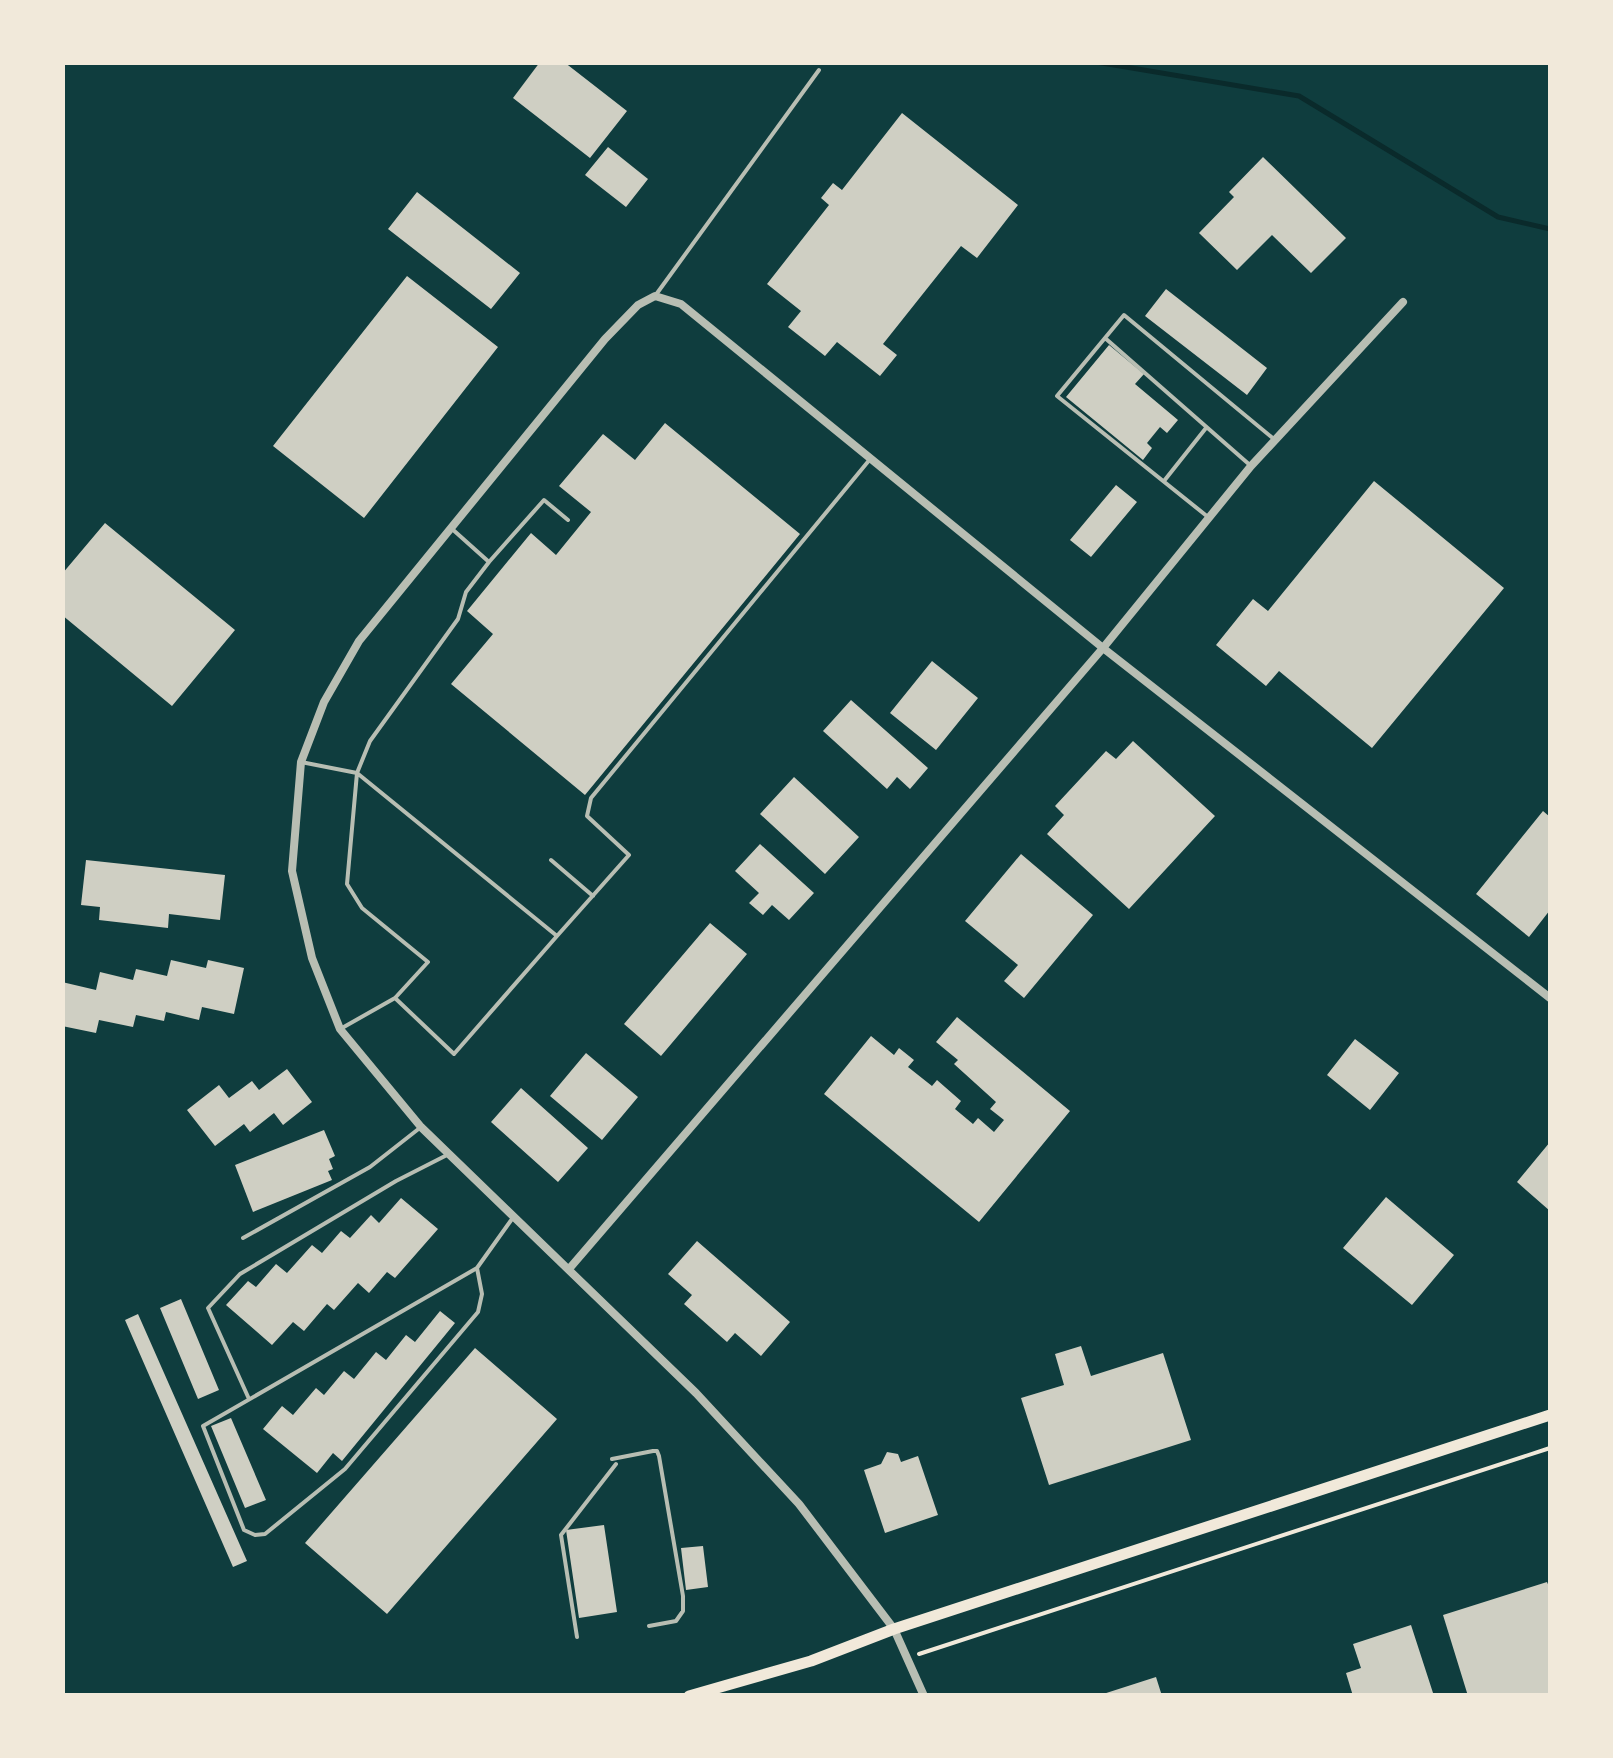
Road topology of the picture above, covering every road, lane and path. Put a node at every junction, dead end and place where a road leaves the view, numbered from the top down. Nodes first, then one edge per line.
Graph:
1 (819, 70) dead end
2 (655, 296) junction
3 (1404, 302) dead end
4 (1105, 338) junction
5 (1206, 428) junction
6 (1275, 440) junction
7 (870, 458) junction
8 (1250, 466) junction
9 (1164, 481) junction
10 (1209, 518) junction
11 (568, 520) dead end
12 (451, 528) junction
13 (490, 562) junction
14 (1104, 648) junction
15 (301, 762) junction
16 (357, 772) junction
17 (550, 860) dead end
18 (593, 896) junction
19 (557, 936) junction
20 (394, 998) junction
21 (1550, 998) edge
22 (340, 1029) junction
23 (421, 1127) junction
24 (452, 1153) junction
25 (515, 1215) junction
26 (243, 1238) dead end
27 (478, 1268) junction
28 (569, 1269) junction
29 (249, 1400) junction
30 (1550, 1416) edge
31 (1550, 1448) edge
32 (649, 1626) dead end
33 (894, 1629) junction
34 (577, 1637) dead end
35 (919, 1654) dead end
36 (688, 1696) edge
37 (924, 1696) edge

1 - 2 lane
2 - 7 street
2 - 12 street
3 - 6 street
4 - 5 lane
4 - 6 lane
4 - 9 lane
5 - 8 lane
5 - 9 lane
6 - 8 street
7 - 14 street
7 - 18 lane
8 - 10 street
9 - 10 lane
10 - 14 street
11 - 13 lane
12 - 13 lane
12 - 15 street
13 - 16 lane
14 - 21 street
14 - 28 street
15 - 16 lane
15 - 22 street
16 - 19 lane
16 - 20 lane
17 - 18 lane
18 - 19 lane
19 - 20 lane
20 - 22 lane
22 - 23 street
23 - 24 street
23 - 26 lane
24 - 25 street
24 - 29 lane
25 - 27 lane
25 - 28 street
27 - 29 lane
27 - 29 lane
28 - 33 street
30 - 33 main road
31 - 35 path
32 - 34 lane
33 - 36 main road
33 - 37 street

